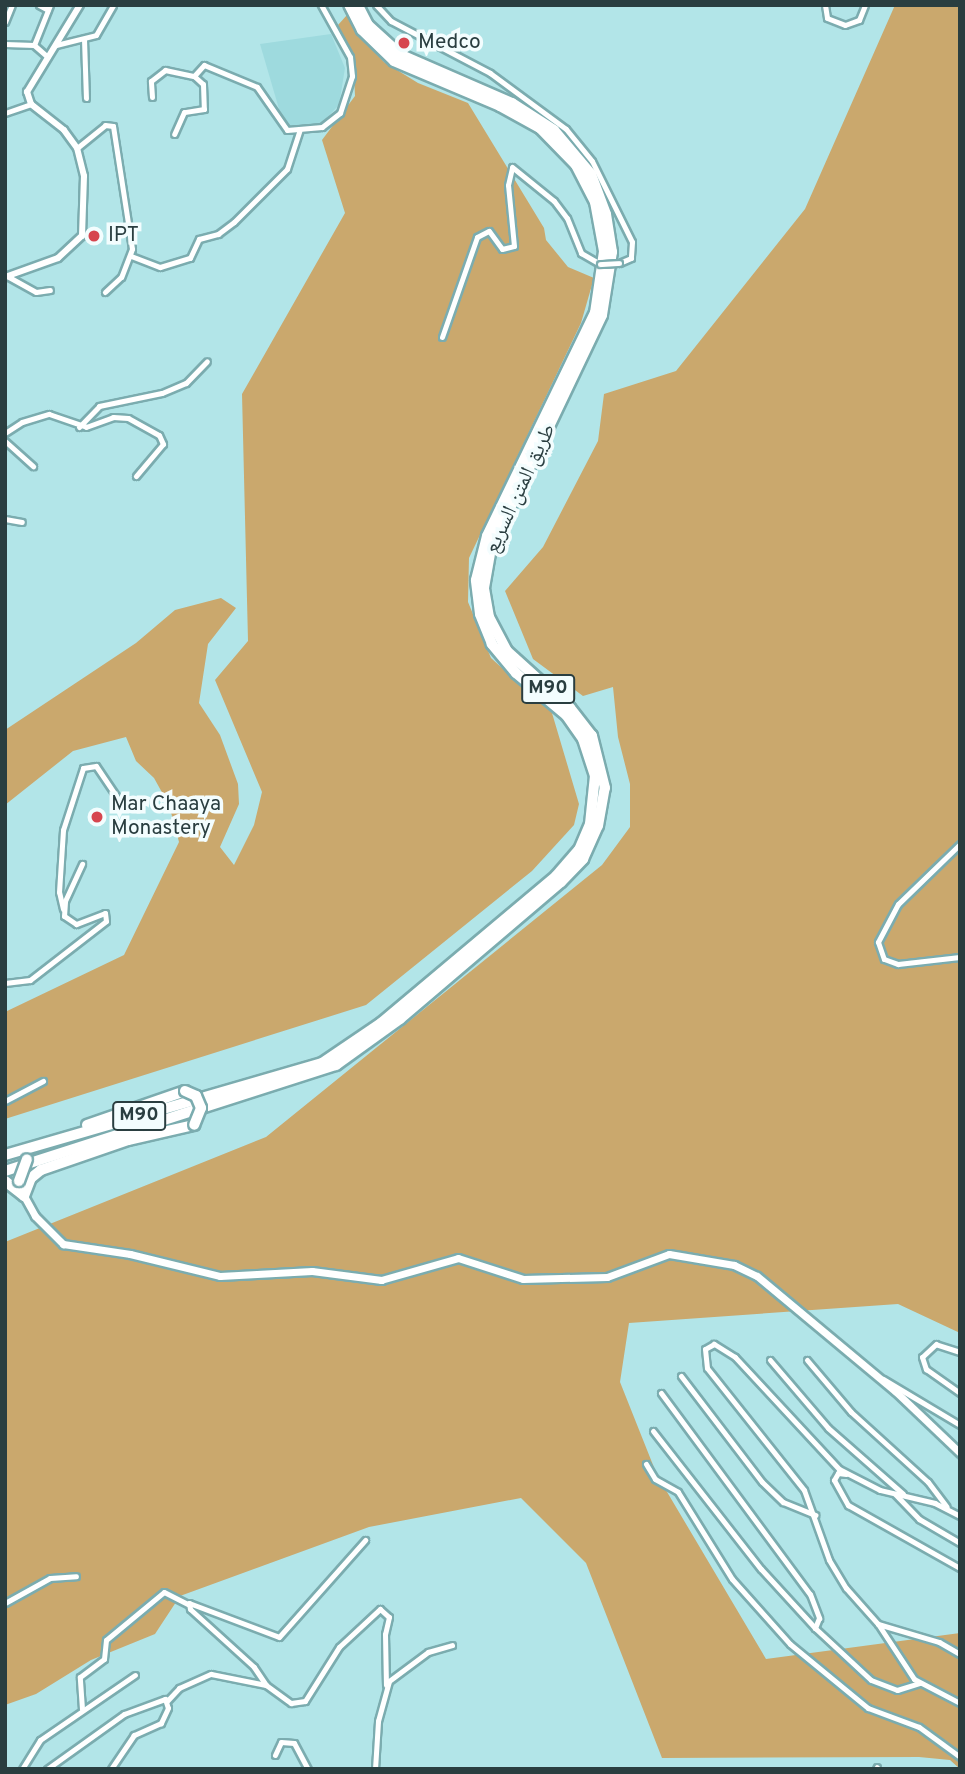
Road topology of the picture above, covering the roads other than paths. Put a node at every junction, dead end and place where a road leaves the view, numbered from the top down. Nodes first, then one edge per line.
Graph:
1 (12, 5) edge
2 (39, 5) edge
3 (80, 5) edge
4 (113, 5) edge
5 (321, 5) edge
6 (349, 5) edge
7 (358, 5) edge
8 (376, 5) edge
9 (825, 5) edge
10 (865, 5) edge
11 (49, 8) edge
12 (5, 22) edge
13 (84, 39) junction
14 (5, 44) edge
15 (34, 45) junction
16 (56, 45) junction
17 (48, 57) junction
18 (194, 76) junction
19 (86, 97) dead end
20 (152, 97) dead end
21 (31, 104) junction
22 (5, 113) edge
23 (299, 131) junction
24 (174, 134) dead end
25 (77, 148) junction
26 (131, 256) junction
27 (6, 276) edge
28 (50, 290) dead end
29 (105, 292) dead end
30 (442, 337) dead end
31 (207, 362) dead end
32 (79, 427) junction
33 (5, 433) edge
34 (5, 441) edge
35 (33, 466) dead end
36 (136, 476) dead end
37 (5, 519) edge
38 (22, 523) dead end
39 (116, 796) dead end
40 (960, 844) edge
41 (82, 864) dead end
42 (63, 909) junction
43 (960, 957) edge
44 (5, 983) edge
45 (43, 1081) dead end
46 (5, 1101) edge
47 (136, 1117) junction
48 (162, 1119) junction
49 (66, 1137) junction
50 (128, 1140) junction
51 (5, 1155) edge
52 (5, 1171) edge
53 (5, 1181) edge
54 (21, 1189) junction
55 (960, 1352) edge
56 (770, 1360) dead end
57 (807, 1360) dead end
58 (681, 1376) dead end
59 (880, 1379) junction
60 (661, 1393) dead end
61 (960, 1394) edge
62 (960, 1425) edge
63 (653, 1431) dead end
64 (960, 1453) edge
65 (646, 1464) dead end
66 (849, 1475) junction
67 (895, 1494) junction
68 (904, 1496) junction
69 (947, 1508) junction
70 (815, 1515) junction
71 (960, 1516) edge
72 (365, 1540) dead end
73 (960, 1543) edge
74 (960, 1569) edge
75 (76, 1576) dead end
76 (5, 1603) edge
77 (188, 1604) junction
78 (878, 1624) junction
79 (815, 1628) junction
80 (452, 1645) dead end
81 (960, 1654) edge
82 (135, 1675) dead end
83 (920, 1683) junction
84 (266, 1685) junction
85 (386, 1685) junction
86 (167, 1701) junction
87 (960, 1703) edge
88 (82, 1709) junction
89 (275, 1755) dead end
90 (960, 1757) edge
91 (22, 1769) edge
92 (47, 1769) edge
93 (111, 1769) edge
94 (308, 1769) edge
95 (375, 1769) edge

1 - 12 street
2 - 11 street
3 - 16 street
4 - 13 street
5 - 23 street
6 - 47 highway, طريق المتن السريع / M90
7 - 48 highway, طريق المتن السريع / M90
8 - 30 street, bridge
9 - 10 street
11 - 15 street
13 - 16 street
13 - 19 street
14 - 15 street
15 - 17 street
16 - 17 street
17 - 21 street
18 - 20 street
18 - 23 street
18 - 24 street
21 - 22 street
21 - 25 street
23 - 26 street
25 - 26 street
25 - 27 street
26 - 29 street
27 - 28 street
31 - 32 street
32 - 33 street
32 - 36 street
34 - 35 street
37 - 38 street
39 - 42 street
40 - 43 street
41 - 42 street
42 - 44 street
45 - 46 street
47 - 49 highway, طريق المتن السريع / M90
47 - 54 highway, bridge
48 - 50 highway
48 - 52 highway, طريق المتن السريع / M90
49 - 50 highway, bridge
49 - 51 highway, طريق المتن السريع / M90
50 - 54 highway
53 - 54 highway
54 - 59 main road
55 - 61 street
56 - 68 street
57 - 69 street
58 - 70 street
59 - 62 street
59 - 64 main road
60 - 79 street
63 - 79 street
65 - 90 street
66 - 67 street
66 - 70 street
66 - 74 street
67 - 68 street
67 - 73 street
68 - 69 street
69 - 71 street
70 - 78 street
72 - 77 street
75 - 76 street
77 - 84 street
77 - 88 street
78 - 81 street
78 - 83 street
79 - 83 street
80 - 85 street
82 - 88 street
83 - 87 street
84 - 85 street
84 - 86 street
85 - 95 street
86 - 92 street
86 - 93 street
88 - 91 street
89 - 94 street

